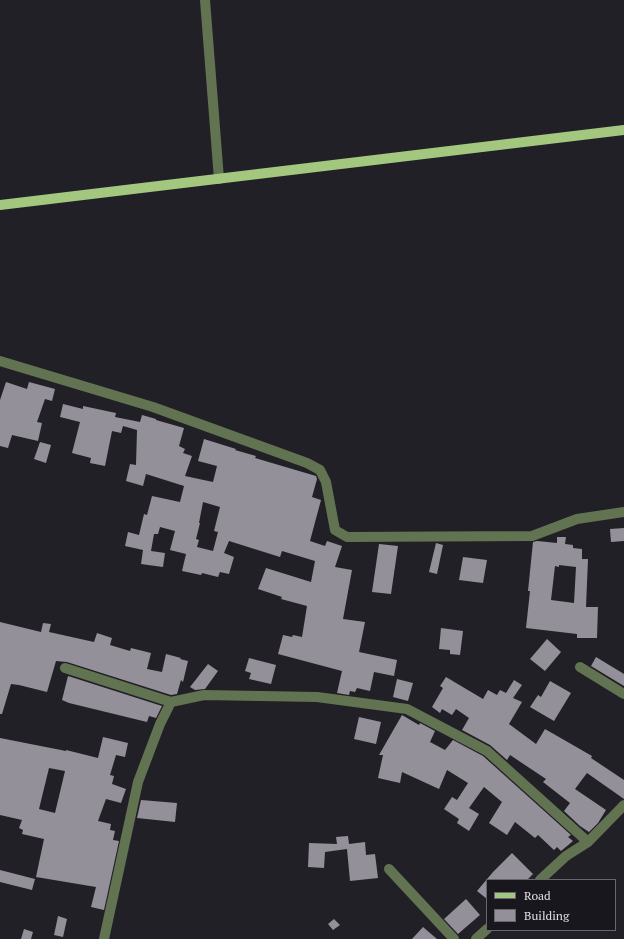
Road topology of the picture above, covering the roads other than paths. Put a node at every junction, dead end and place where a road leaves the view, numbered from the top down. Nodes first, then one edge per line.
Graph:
1 (205, 0) edge
2 (624, 130) edge
3 (219, 179) junction
4 (0, 205) edge
5 (0, 361) edge
6 (624, 512) edge
7 (580, 667) dead end
8 (65, 668) dead end
9 (624, 694) edge
10 (171, 702) junction
11 (624, 805) edge
12 (588, 842) junction
13 (389, 869) dead end
14 (541, 879) edge
15 (486, 930) edge
16 (104, 939) edge
17 (454, 939) edge
18 (476, 939) edge

1 - 3 street
2 - 3 main road
3 - 4 main road
5 - 6 street
7 - 9 street
8 - 10 street
10 - 12 street
10 - 16 street
11 - 12 street
12 - 14 street
13 - 17 street
15 - 18 street

